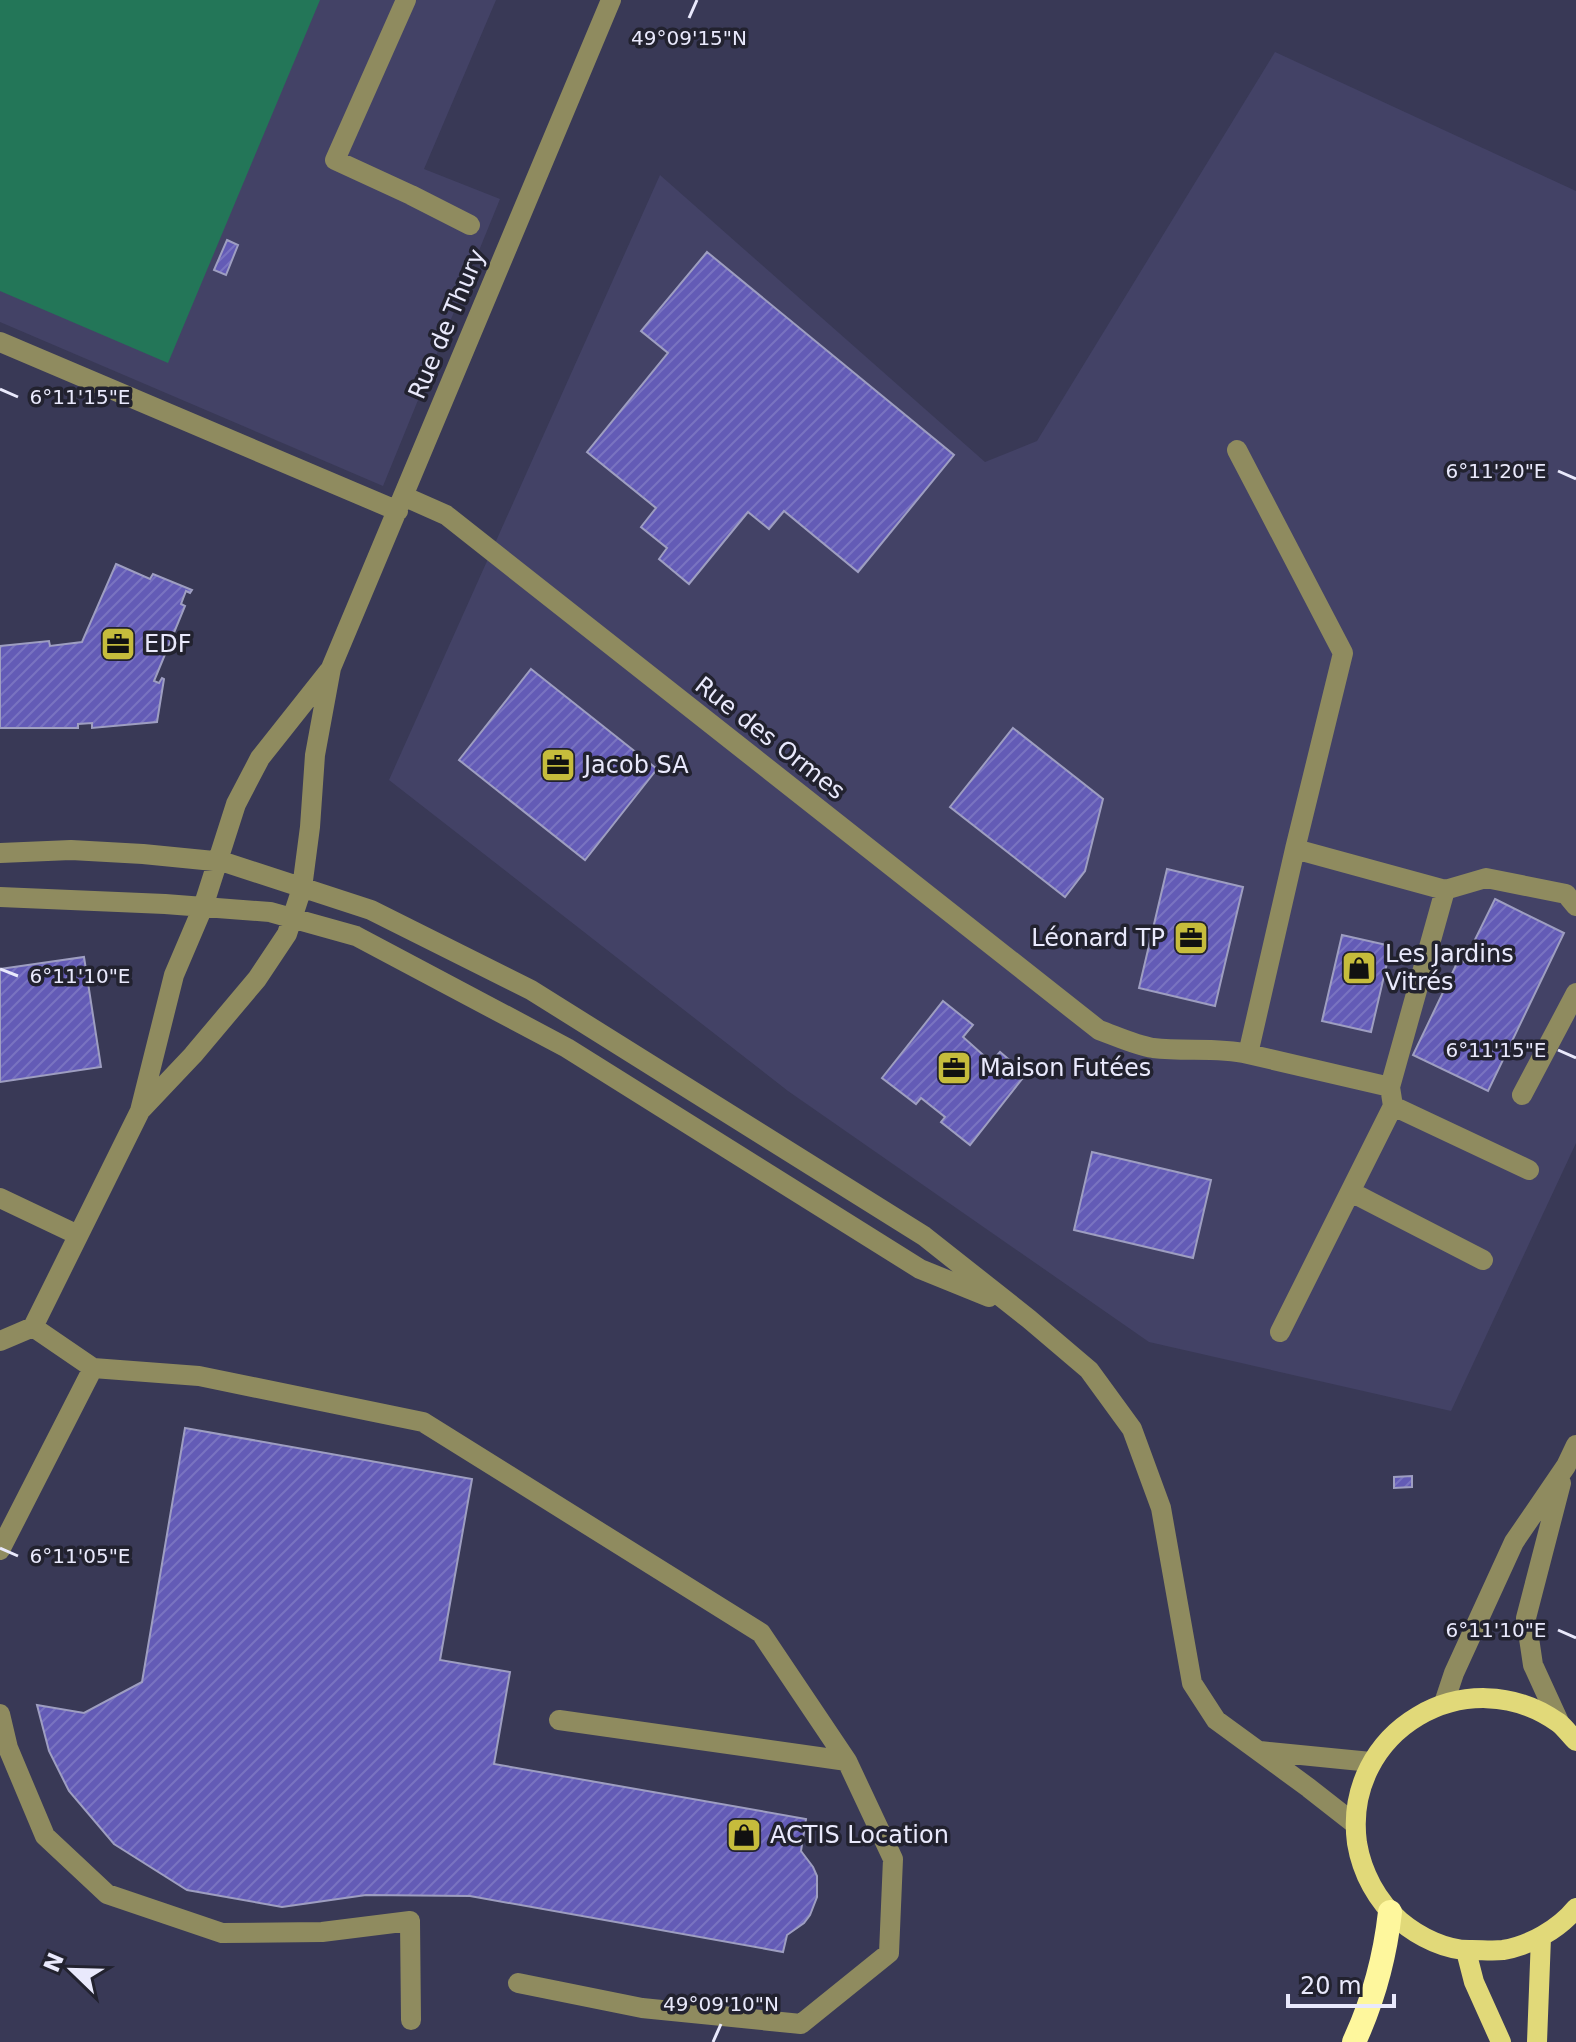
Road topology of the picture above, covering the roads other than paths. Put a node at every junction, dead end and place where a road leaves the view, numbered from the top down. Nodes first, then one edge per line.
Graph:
1 (406, 0) edge
2 (611, 0) edge
3 (470, 225) dead end
4 (0, 342) edge
5 (1237, 450) dead end
6 (401, 504) junction
7 (331, 668) junction
8 (1295, 849) junction
9 (0, 853) edge
10 (217, 862) junction
11 (302, 888) junction
12 (1445, 890) junction
13 (0, 897) edge
14 (1576, 906) edge
15 (203, 907) junction
16 (293, 919) junction
17 (1576, 993) edge
18 (1248, 1054) junction
19 (1522, 1095) dead end
20 (1392, 1097) junction
21 (140, 1111) junction
22 (1529, 1170) dead end
23 (1351, 1192) junction
24 (0, 1198) edge
25 (78, 1235) junction
26 (1483, 1260) dead end
27 (1011, 1306) junction
28 (33, 1327) junction
29 (1280, 1332) dead end
30 (0, 1341) edge
31 (93, 1368) junction
32 (1576, 1445) edge
33 (1566, 1466) junction
34 (0, 1550) edge
35 (1444, 1703) junction
36 (0, 1714) edge
37 (559, 1720) dead end
38 (1560, 1724) junction
39 (1576, 1741) edge
40 (1256, 1751) junction
41 (847, 1761) junction
42 (1371, 1762) junction
43 (1355, 1824) junction
44 (1576, 1908) edge
45 (1390, 1912) junction
46 (1541, 1937) junction
47 (1466, 1951) junction
48 (518, 1983) dead end
49 (411, 2020) dead end
50 (1354, 2042) edge
51 (1501, 2042) edge
52 (1537, 2042) edge

1 - 3 street
2 - 6 street, Rue de Thury
4 - 6 street, Rue des Ormes
5 - 8 street
6 - 7 street, Rue de Thury
6 - 18 street, Rue des Ormes
7 - 10 street, Rue de Thury
7 - 11 street, Rue de Thury
8 - 12 street
8 - 18 street
9 - 10 street
10 - 11 street
10 - 15 street, Rue de Thury
11 - 16 street, Rue de Thury
11 - 27 street
12 - 14 street
12 - 20 street
13 - 15 street
15 - 16 street
15 - 21 street, Rue de Thury
16 - 21 street, Rue de Thury
16 - 27 street
17 - 19 street
18 - 20 street, Rue des Ormes
20 - 22 street, Rue des Ormes
20 - 23 street
21 - 25 street
23 - 26 street
23 - 29 street
24 - 25 street
25 - 28 street
27 - 40 street
28 - 30 street
28 - 31 street
31 - 34 street
31 - 41 street
32 - 33 street
33 - 35 street
33 - 38 street
35 - 38 main road
35 - 42 main road
36 - 49 street
37 - 41 street
38 - 39 main road
40 - 42 street
40 - 43 street
41 - 48 street
42 - 43 main road
43 - 45 main road
44 - 46 main road
45 - 47 main road
45 - 50 highway
46 - 47 main road
46 - 52 main road
47 - 51 main road

